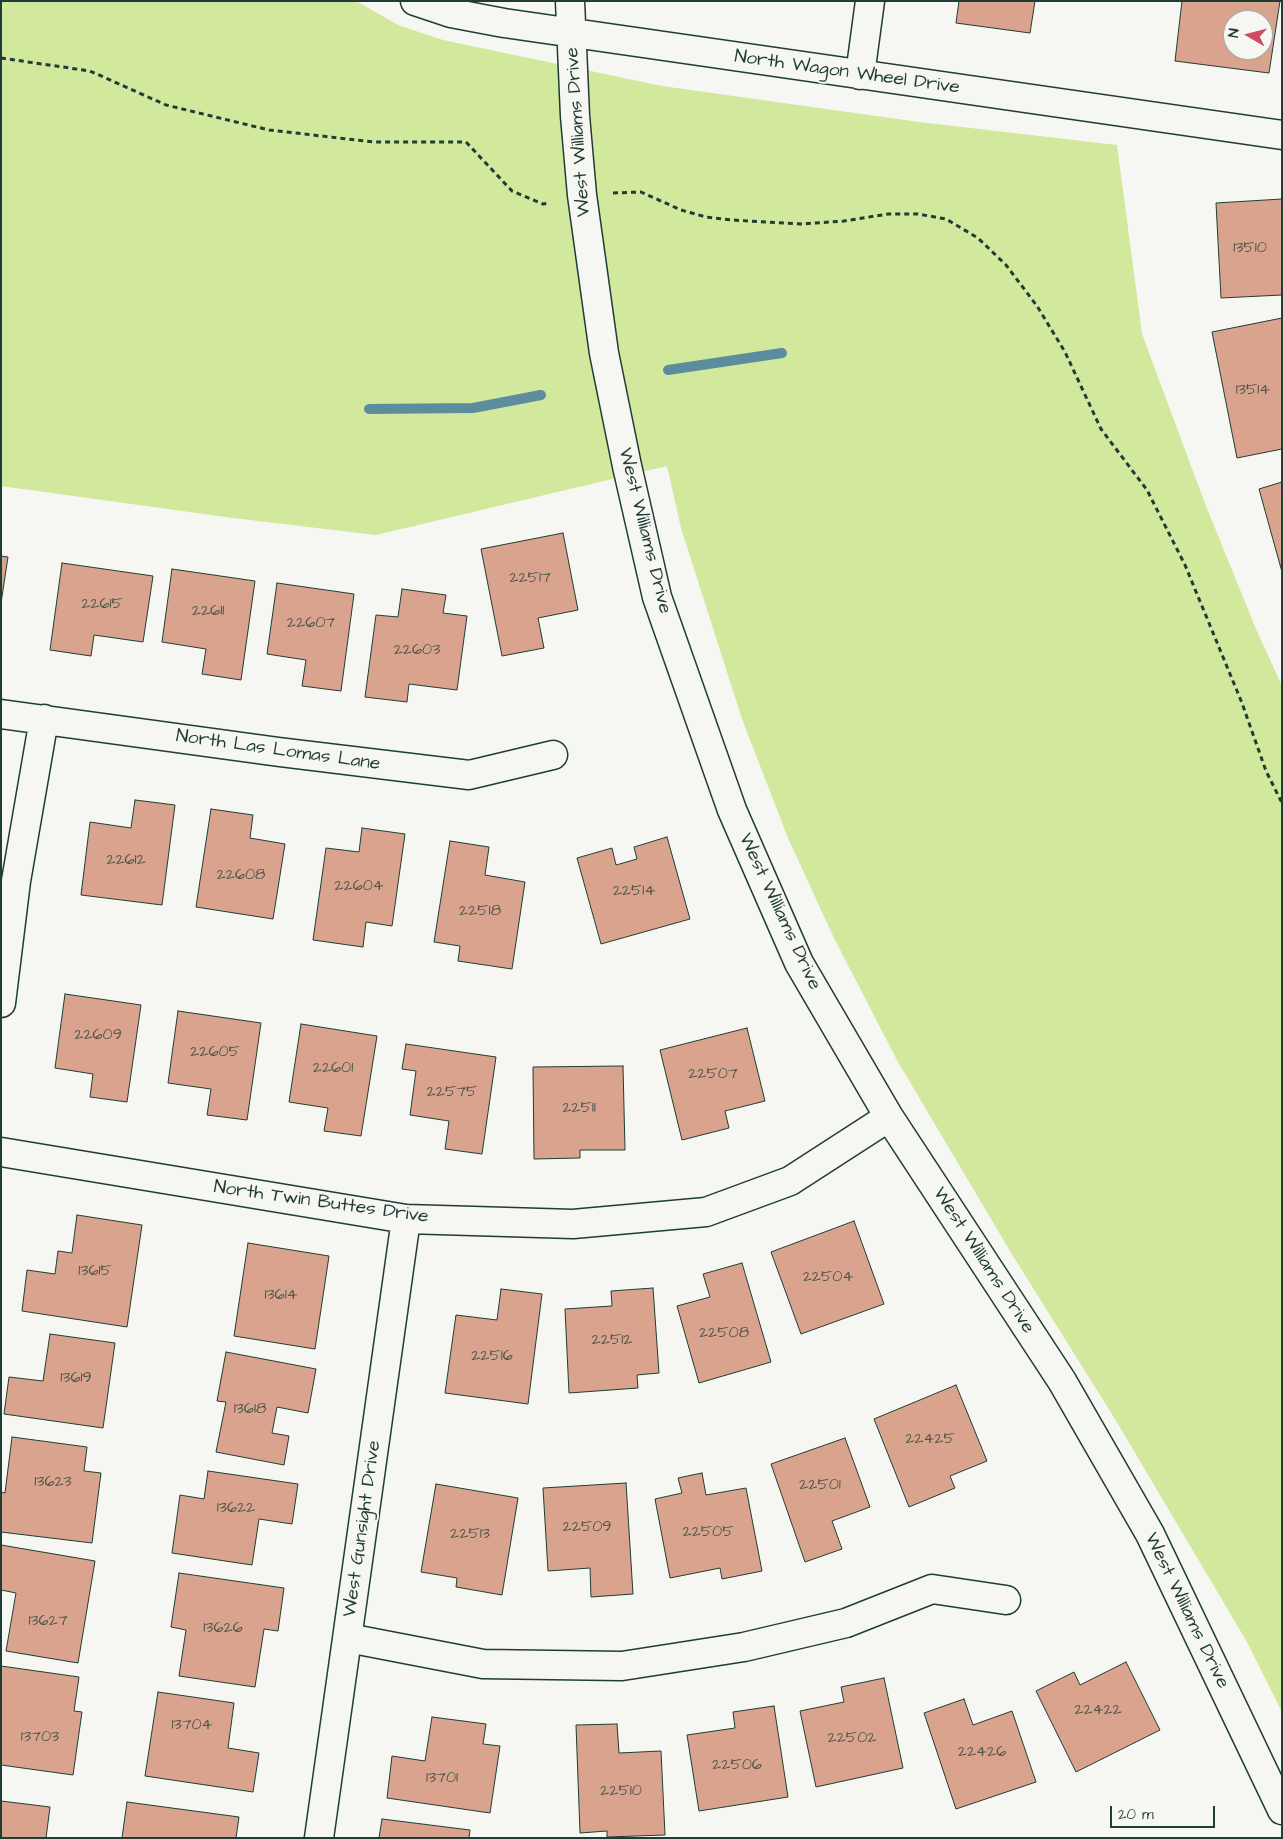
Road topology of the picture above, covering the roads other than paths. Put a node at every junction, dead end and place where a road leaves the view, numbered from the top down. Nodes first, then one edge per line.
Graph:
1 (415, 1) edge
2 (570, 1) edge
3 (870, 1) edge
4 (571, 32) junction
5 (860, 75) junction
6 (1282, 135) edge
7 (1, 714) edge
8 (44, 719) junction
9 (553, 755) dead end
10 (1, 1003) edge
11 (889, 1117) junction
12 (1, 1152) edge
13 (406, 1219) junction
14 (1006, 1600) dead end
15 (348, 1638) junction
16 (1282, 1810) edge
17 (319, 1838) edge

1 - 4 street, North Wagon Wheel Drive
2 - 4 street, West Williams Drive
3 - 5 street
4 - 5 street, North Wagon Wheel Drive
4 - 11 street, West Williams Drive
5 - 6 street, North Wagon Wheel Drive
7 - 8 street, North Las Lomas Lane
8 - 9 street, North Las Lomas Lane
8 - 10 street
11 - 13 street, North Twin Buttes Drive
11 - 16 street, West Williams Drive
12 - 13 street, North Twin Buttes Drive
13 - 15 street, West Gunsight Drive
14 - 15 street
15 - 17 street, West Gunsight Drive

